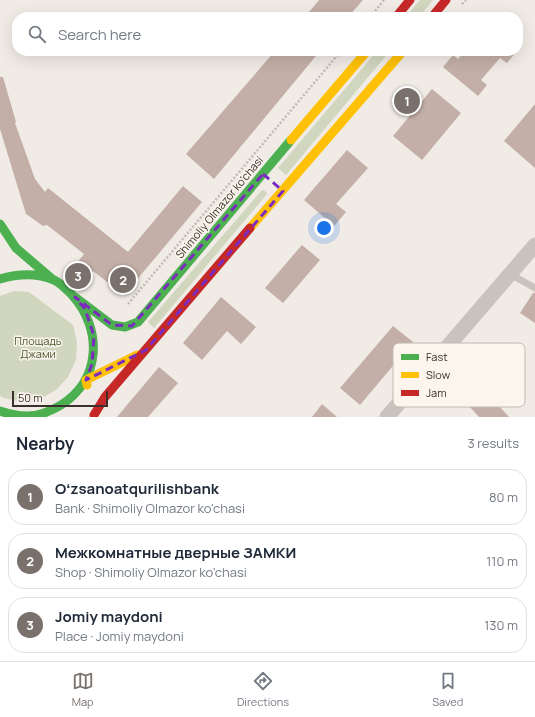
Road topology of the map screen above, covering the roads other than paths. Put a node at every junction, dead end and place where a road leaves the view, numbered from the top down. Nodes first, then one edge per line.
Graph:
1 (410, 0) edge
2 (446, 0) edge
3 (400, 12) edge
4 (436, 12) edge
5 (363, 56) edge
6 (399, 56) edge
7 (0, 224) edge
8 (535, 244) edge
9 (510, 274) junction
10 (0, 279) edge
11 (55, 280) junction
12 (535, 288) edge
13 (75, 297) junction
14 (451, 343) edge
15 (146, 350) junction
16 (86, 380) junction
17 (396, 407) edge
18 (0, 411) edge
19 (17, 416) edge
20 (94, 416) edge
21 (387, 417) edge

1 - 3 main road
2 - 4 main road
5 - 13 main road, Shimoliy Olmazor ko'chasi
6 - 15 main road
7 - 11 main road
8 - 9 street
9 - 12 lane
9 - 14 street
10 - 11 main road
11 - 13 main road
13 - 16 main road
15 - 16 main road
15 - 20 main road
16 - 19 main road
16 - 20 main road
17 - 21 street
18 - 19 main road

